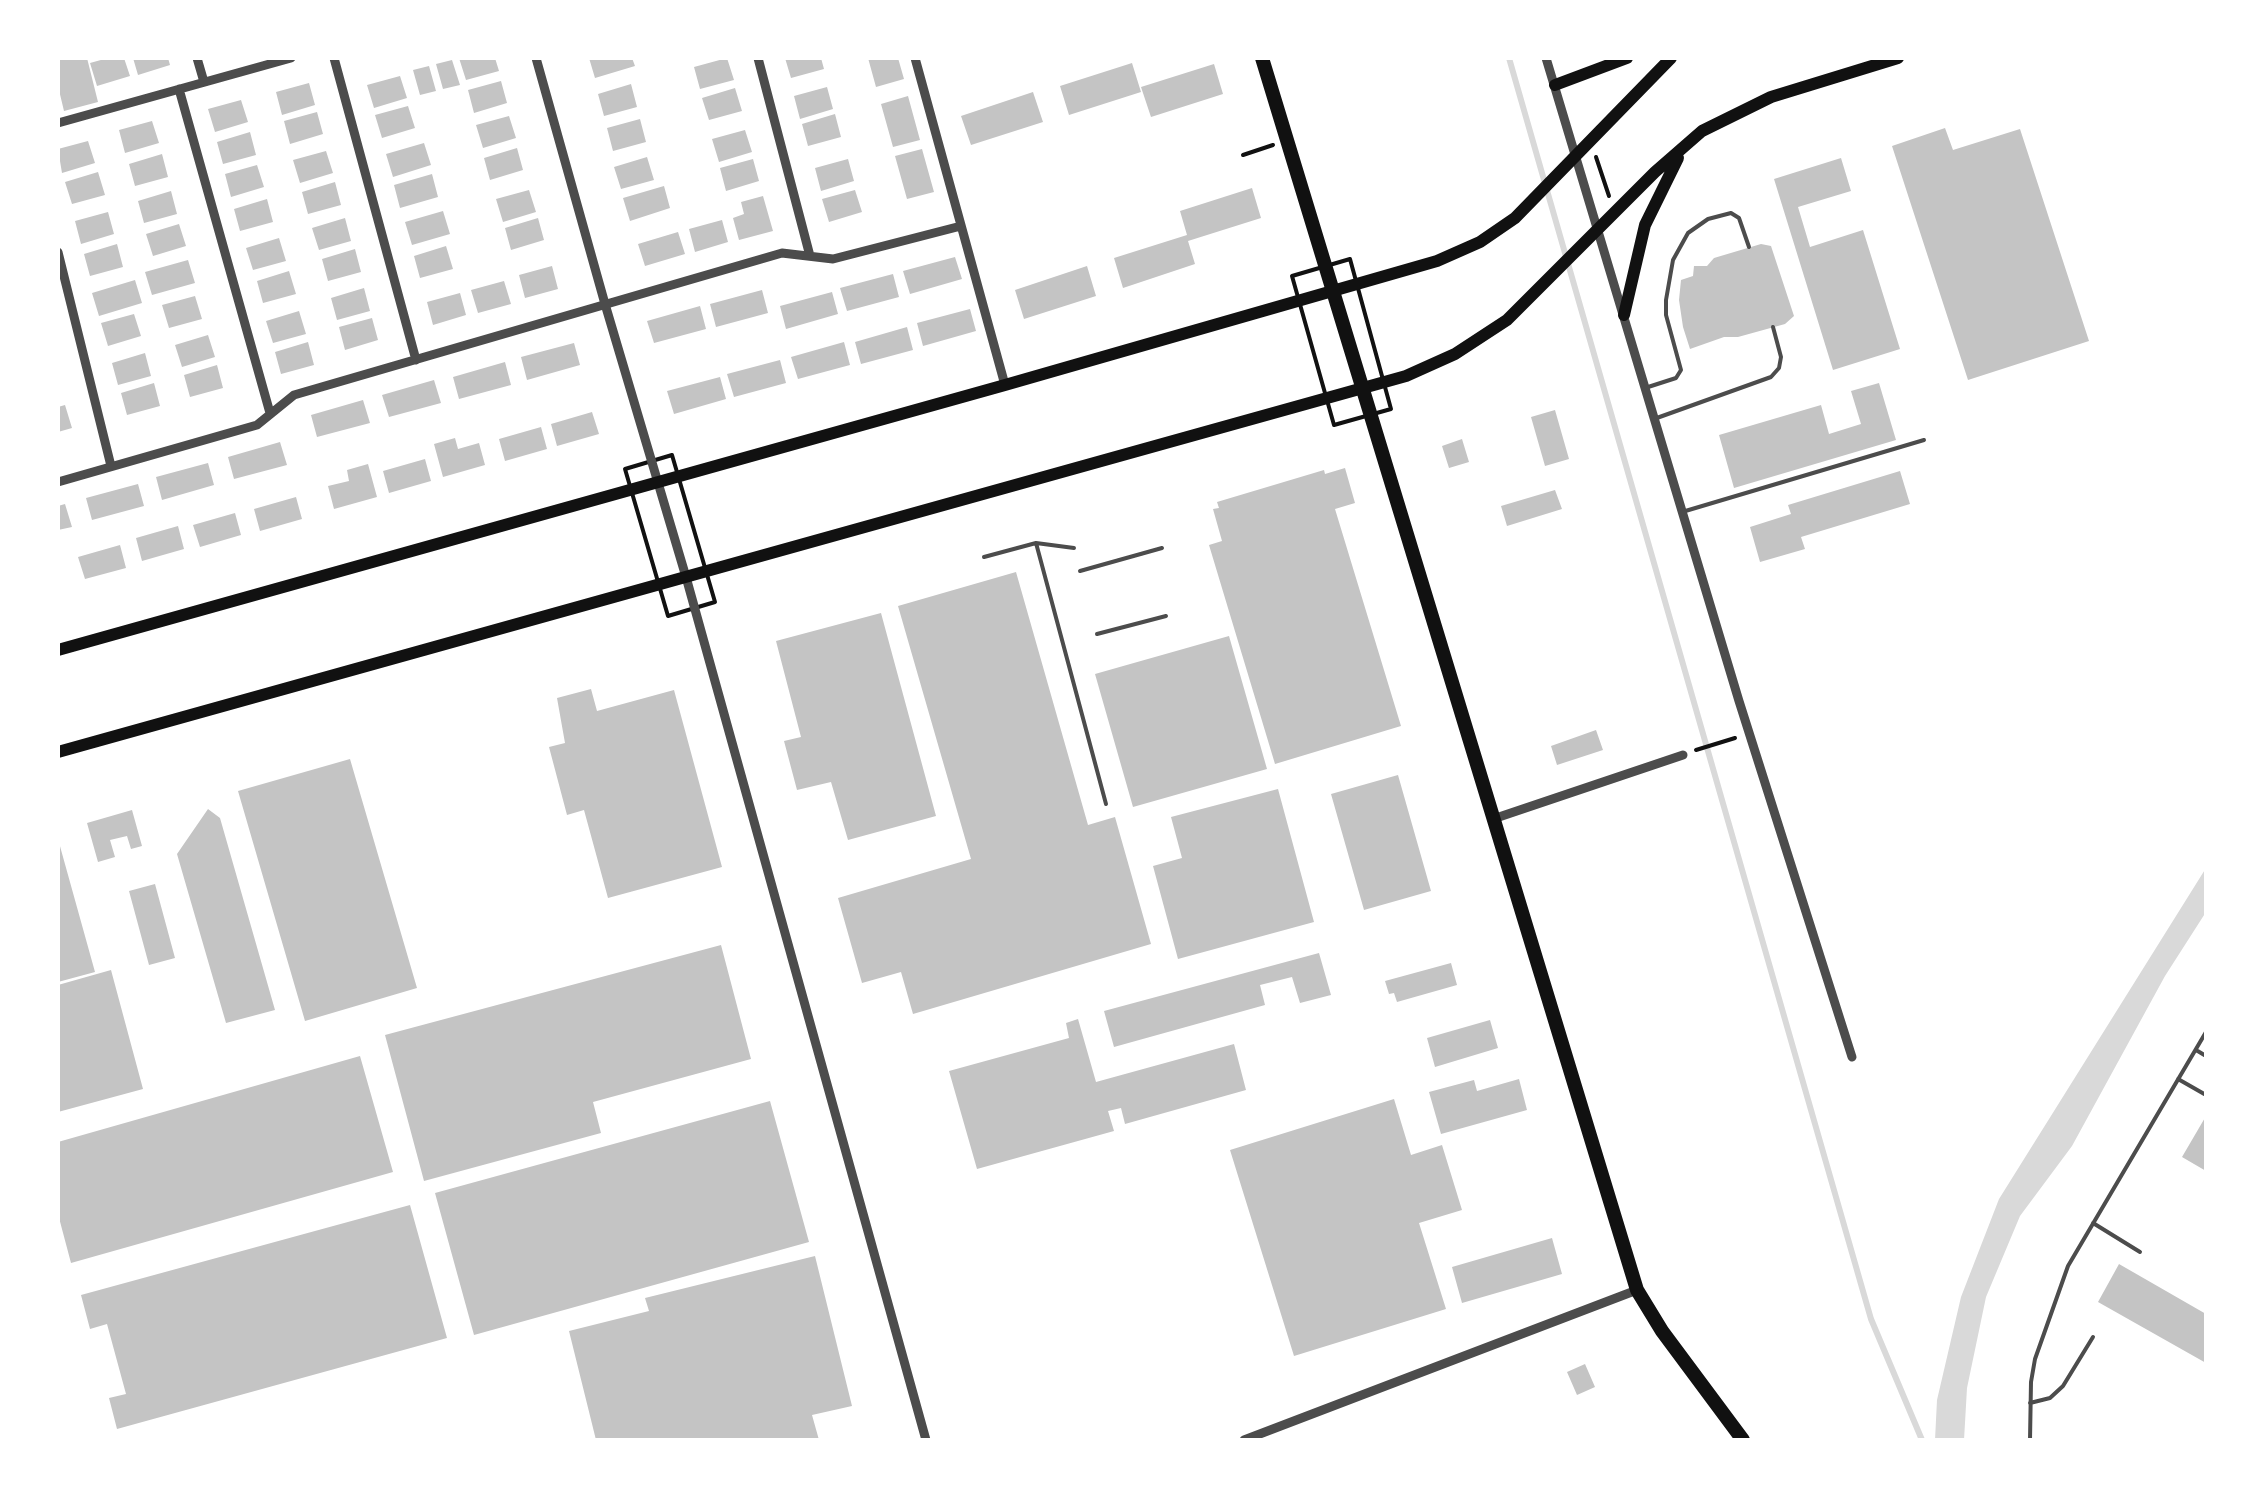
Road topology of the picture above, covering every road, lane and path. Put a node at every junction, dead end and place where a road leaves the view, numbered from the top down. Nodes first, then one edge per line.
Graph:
1 (196, 58) edge
2 (292, 58) edge
3 (334, 58) edge
4 (536, 58) edge
5 (758, 58) edge
6 (915, 58) edge
7 (1262, 58) edge
8 (1546, 58) edge
9 (1627, 58) edge
10 (1671, 58) edge
11 (1898, 58) edge
12 (204, 82) junction
13 (1555, 85) junction
14 (179, 89) junction
15 (58, 123) edge
16 (1590, 139) junction
17 (1287, 140) junction
18 (1685, 144) junction
19 (1576, 153) junction
20 (1243, 155) dead end
21 (1614, 212) junction
22 (961, 226) junction
23 (1599, 227) junction
24 (1749, 248) dead end
25 (58, 252) edge
26 (810, 256) junction
27 (1333, 292) junction
28 (605, 304) junction
29 (1624, 315) junction
30 (1773, 327) dead end
31 (416, 360) junction
32 (1004, 385) junction
33 (1645, 388) junction
34 (1362, 390) junction
35 (270, 413) junction
36 (1654, 419) junction
37 (1924, 440) dead end
38 (111, 466) junction
39 (58, 482) edge
40 (657, 482) junction
41 (1682, 512) junction
42 (1036, 544) junction
43 (1074, 548) dead end
44 (1162, 548) dead end
45 (984, 557) dead end
46 (1080, 571) dead end
47 (686, 577) junction
48 (1166, 616) dead end
49 (1097, 634) dead end
50 (58, 650) edge
51 (1722, 742) dead end
52 (58, 752) edge
53 (1687, 753) joint
54 (1106, 804) dead end
55 (1493, 819) junction
56 (2206, 1032) edge
57 (2196, 1050) junction
58 (2206, 1056) edge
59 (1852, 1057) dead end
60 (2178, 1079) junction
61 (2206, 1095) edge
62 (2093, 1223) junction
63 (2140, 1252) dead end
64 (1638, 1290) junction
65 (2093, 1337) dead end
66 (2030, 1404) junction
67 (926, 1440) edge
68 (1244, 1440) edge
69 (1743, 1440) edge
70 (2030, 1440) edge

1 - 12 street
2 - 12 street
3 - 31 street
4 - 28 street
5 - 26 street
6 - 22 street
7 - 17 main road
8 - 13 street
9 - 13 main road
10 - 16 main road
11 - 18 main road
12 - 14 street
13 - 19 street
14 - 15 street
14 - 35 street
16 - 19 main road
16 - 21 path
17 - 20 path
17 - 27 main road
18 - 21 main road
18 - 29 main road
19 - 23 street
19 - 27 main road
21 - 23 main road
22 - 26 street
22 - 32 street
23 - 29 street
23 - 34 main road
24 - 33 lane
25 - 38 street
26 - 28 street
27 - 32 main road
27 - 34 main road
28 - 31 street
28 - 40 street
29 - 33 street
30 - 36 lane
31 - 35 street
32 - 40 main road
33 - 36 street
34 - 47 main road
34 - 55 main road
35 - 38 street
36 - 41 street
37 - 41 lane
38 - 39 street
40 - 47 street
40 - 50 main road
41 - 59 street
42 - 43 lane
42 - 45 lane
42 - 54 lane
44 - 46 lane
47 - 52 main road
47 - 67 street
48 - 49 lane
51 - 53 path
53 - 55 street
55 - 64 main road
56 - 57 lane
57 - 58 lane
57 - 60 lane
60 - 61 lane
60 - 62 lane
62 - 63 lane
62 - 66 lane
64 - 68 street
64 - 69 main road
65 - 66 lane
66 - 70 lane

